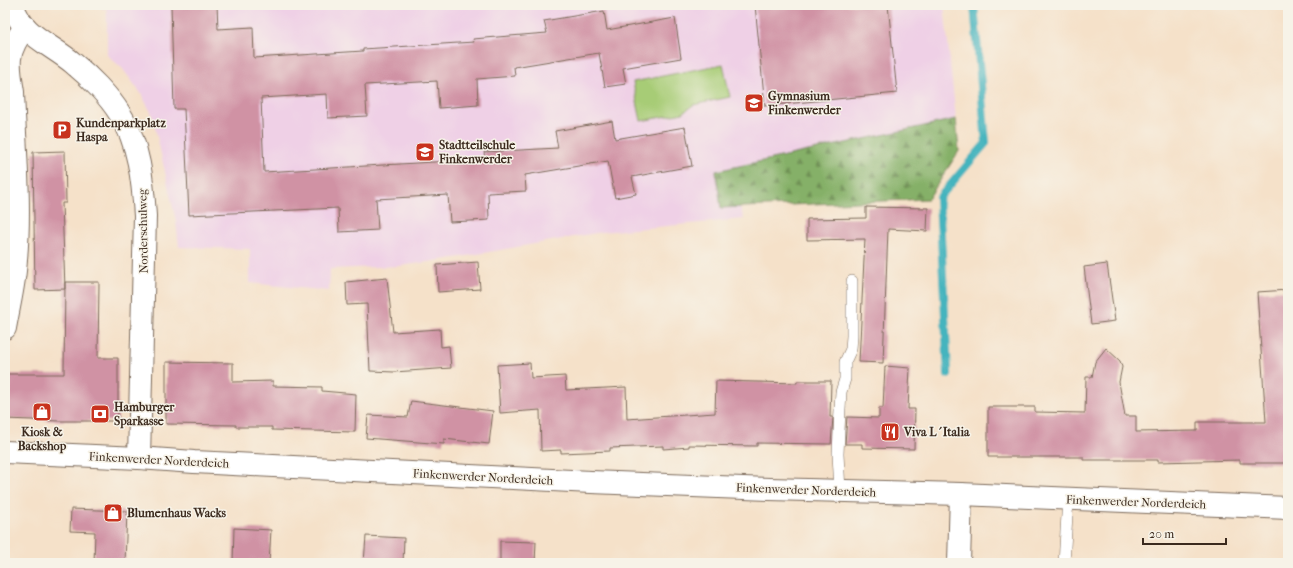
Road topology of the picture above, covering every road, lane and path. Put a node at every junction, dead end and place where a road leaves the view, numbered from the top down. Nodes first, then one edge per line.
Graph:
1 (13, 5) edge
2 (25, 27) junction
3 (852, 281) dead end
4 (5, 328) edge
5 (5, 452) edge
6 (140, 458) junction
7 (840, 491) junction
8 (961, 494) junction
9 (1068, 499) junction
10 (1288, 508) edge
11 (959, 563) edge
12 (1064, 563) edge

1 - 2 street, Norderschulweg
2 - 4 street
2 - 6 street, Norderschulweg
3 - 7 lane
5 - 6 street, Finkenwerder Norderdeich
6 - 7 street, Finkenwerder Norderdeich
7 - 8 street, Finkenwerder Norderdeich
8 - 9 street, Finkenwerder Norderdeich
8 - 11 street
9 - 10 street, Finkenwerder Norderdeich
9 - 12 lane

